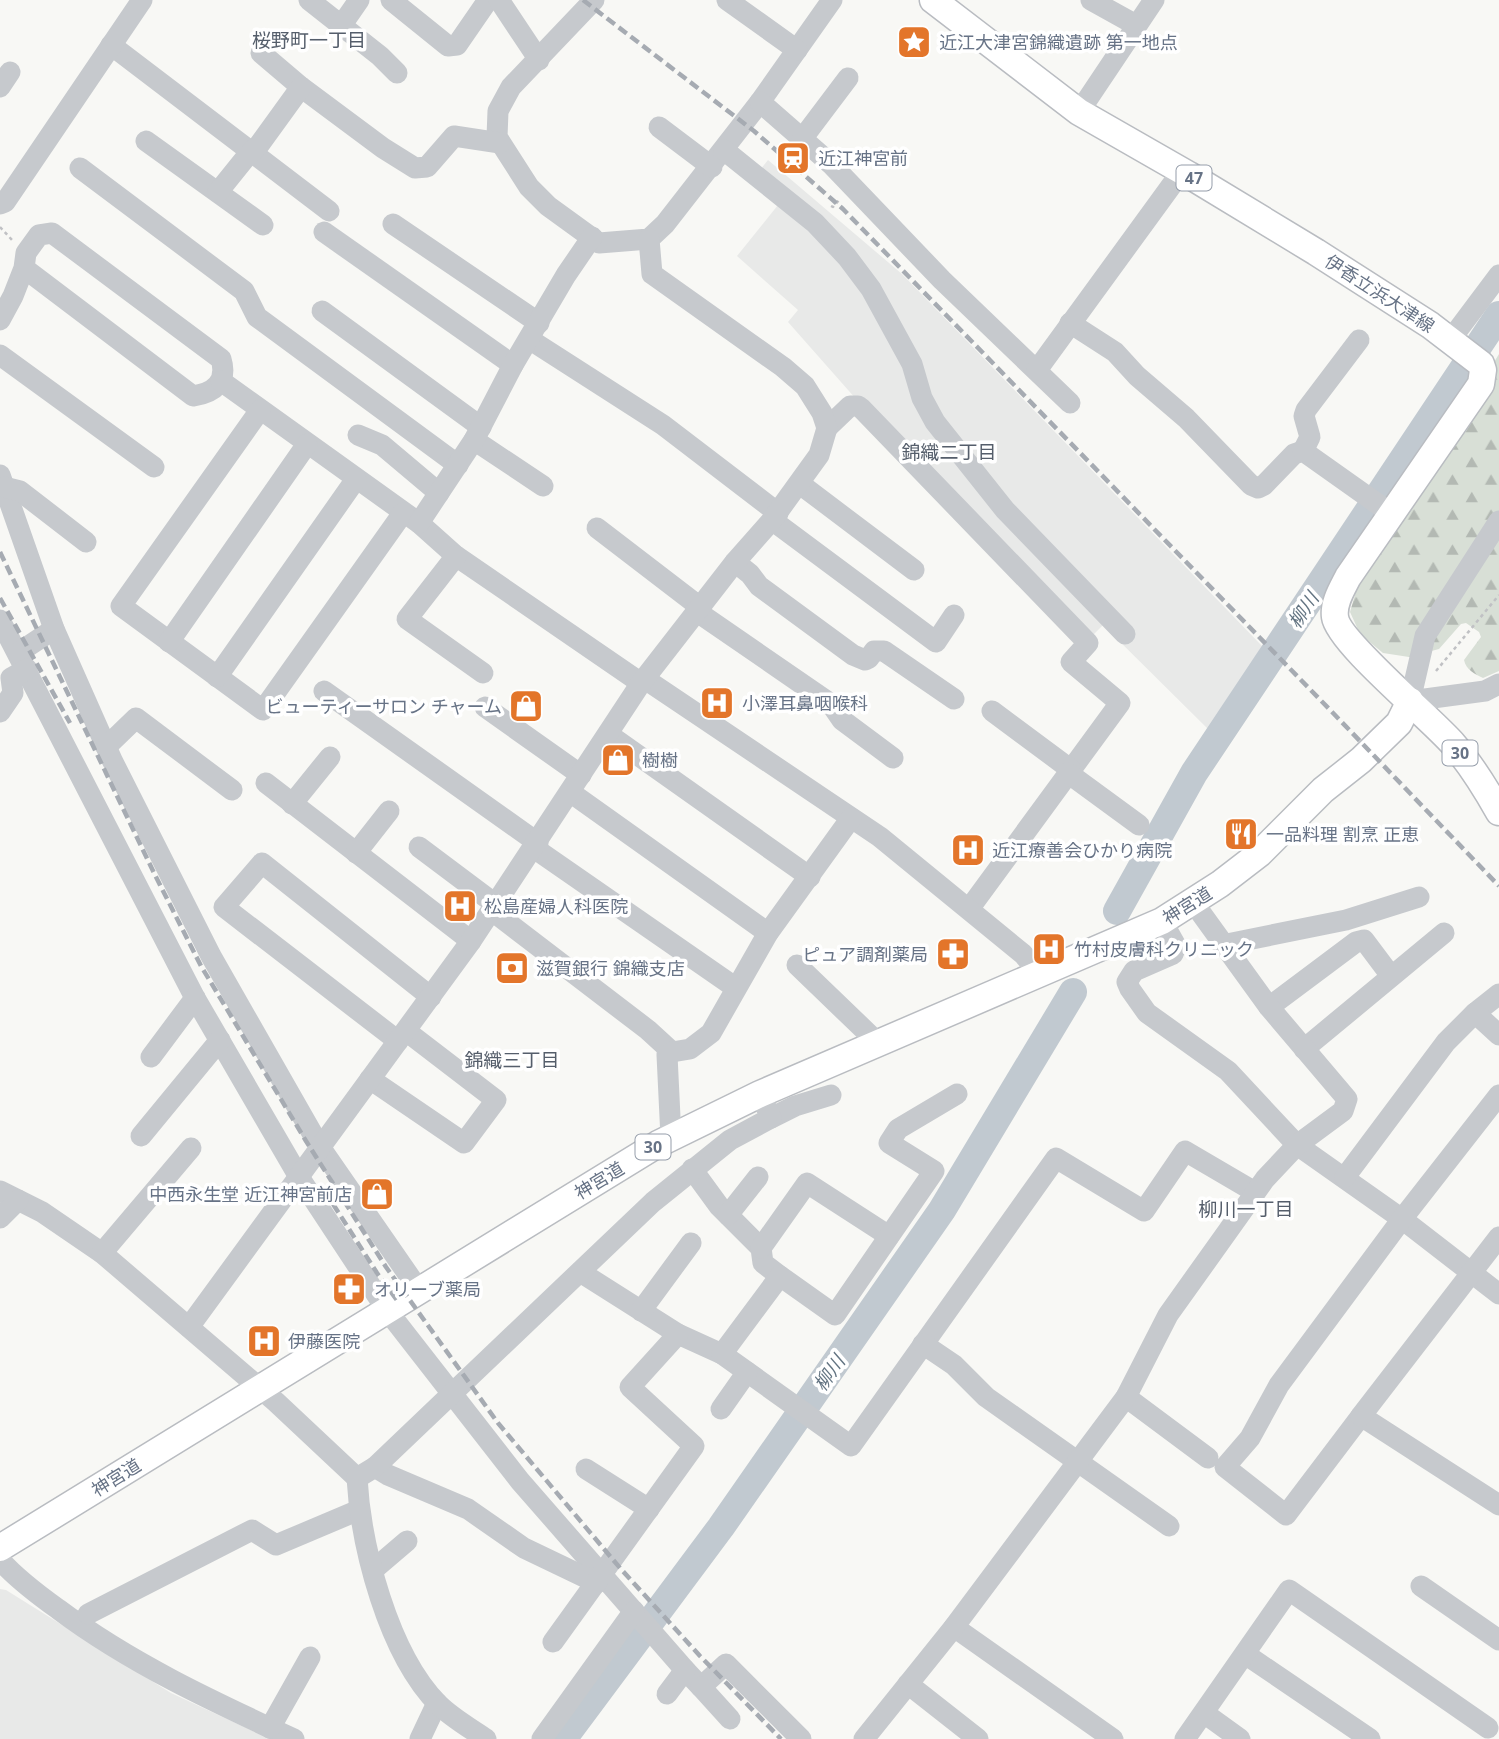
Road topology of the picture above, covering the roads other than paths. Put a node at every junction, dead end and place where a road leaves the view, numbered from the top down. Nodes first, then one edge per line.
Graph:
1 (142, 0) edge
2 (309, 0) edge
3 (359, 0) edge
4 (391, 0) edge
5 (488, 0) edge
6 (499, 0) edge
7 (594, 0) edge
8 (727, 0) edge
9 (832, 0) edge
10 (933, 0) edge
11 (1091, 0) edge
12 (1154, 0) edge
13 (1136, 25) junction
14 (341, 26) junction
15 (111, 45) junction
16 (797, 50) junction
17 (261, 53) dead end
18 (539, 60) junction
19 (397, 73) dead end
20 (848, 78) dead end
21 (301, 87) junction
22 (760, 102) junction
23 (1079, 112) junction
24 (659, 127) dead end
25 (802, 139) junction
26 (146, 141) dead end
27 (500, 143) junction
28 (724, 150) junction
29 (251, 152) junction
30 (712, 167) junction
31 (80, 168) dead end
32 (1182, 171) junction
33 (218, 192) junction
34 (0, 204) edge
35 (330, 211) dead end
36 (393, 224) dead end
37 (263, 225) dead end
38 (324, 232) dead end
39 (592, 237) junction
40 (649, 239) junction
41 (24, 268) junction
42 (1499, 275) edge
43 (322, 312) dead end
44 (0, 320) edge
45 (1070, 323) junction
46 (534, 331) junction
47 (1359, 340) dead end
48 (0, 355) edge
49 (1474, 357) edge
50 (513, 365) junction
51 (1037, 370) junction
52 (221, 381) junction
53 (1070, 402) dead end
54 (260, 410) junction
55 (827, 428) junction
56 (478, 434) junction
57 (358, 435) dead end
58 (307, 443) junction
59 (1303, 451) junction
60 (458, 465) junction
61 (154, 467) dead end
62 (356, 479) junction
63 (2, 481) edge
64 (800, 484) junction
65 (543, 486) dead end
66 (439, 493) junction
67 (1388, 511) junction
68 (775, 516) junction
69 (411, 518) junction
70 (1499, 521) edge
71 (597, 528) dead end
72 (86, 542) dead end
73 (456, 556) junction
74 (735, 562) junction
75 (914, 570) dead end
76 (698, 609) junction
77 (954, 615) dead end
78 (0, 620) edge
79 (54, 629) junction
80 (1125, 634) dead end
81 (169, 642) junction
82 (14, 667) edge
83 (483, 673) dead end
84 (217, 677) junction
85 (643, 681) junction
86 (1499, 684) edge
87 (324, 691) dead end
88 (954, 699) dead end
89 (1410, 701) junction
90 (485, 707) dead end
91 (992, 711) dead end
92 (0, 712) edge
93 (608, 734) junction
94 (106, 747) junction
95 (330, 757) dead end
96 (892, 758) dead end
97 (1069, 771) junction
98 (266, 783) dead end
99 (576, 784) junction
100 (232, 790) dead end
101 (292, 804) junction
102 (389, 811) dead end
103 (1499, 812) edge
104 (851, 818) junction
105 (1139, 825) dead end
106 (536, 845) junction
107 (419, 847) dead end
108 (356, 853) junction
109 (810, 877) junction
110 (1419, 897) dead end
111 (1193, 902) junction
112 (493, 907) junction
113 (969, 909) junction
114 (1162, 921) junction
115 (768, 933) junction
116 (1444, 933) dead end
117 (471, 942) junction
118 (1222, 945) junction
119 (797, 965) dead end
120 (1040, 974) junction
121 (1391, 976) junction
122 (736, 989) junction
123 (1499, 994) edge
124 (431, 997) junction
125 (195, 998) junction
126 (1269, 1007) junction
127 (1475, 1013) junction
128 (1499, 1035) edge
129 (402, 1036) junction
130 (220, 1040) junction
131 (878, 1043) junction
132 (1304, 1049) junction
133 (672, 1052) junction
134 (151, 1057) dead end
135 (370, 1079) junction
136 (760, 1094) junction
137 (957, 1094) dead end
138 (831, 1095) dead end
139 (1499, 1095) edge
140 (771, 1118) junction
141 (141, 1136) dead end
142 (671, 1138) junction
143 (1297, 1145) junction
144 (320, 1147) junction
145 (191, 1148) dead end
146 (692, 1169) junction
147 (299, 1177) junction
148 (758, 1177) dead end
149 (1345, 1177) junction
150 (1255, 1192) junction
151 (9, 1195) edge
152 (728, 1215) junction
153 (0, 1218) edge
154 (1402, 1219) junction
155 (889, 1236) junction
156 (1499, 1237) edge
157 (691, 1243) dead end
158 (761, 1248) junction
159 (102, 1253) junction
160 (580, 1272) junction
161 (1472, 1272) junction
162 (780, 1276) junction
163 (419, 1290) junction
164 (1499, 1294) edge
165 (386, 1309) junction
166 (641, 1311) junction
167 (189, 1327) junction
168 (678, 1334) junction
169 (923, 1344) junction
170 (722, 1354) junction
171 (747, 1372) junction
172 (260, 1389) junction
173 (452, 1394) junction
174 (1126, 1397) junction
175 (721, 1409) dead end
176 (1361, 1416) junction
177 (1209, 1458) dead end
178 (1078, 1462) junction
179 (586, 1469) dead end
180 (366, 1473) junction
181 (1499, 1505) edge
182 (649, 1509) junction
183 (359, 1510) junction
184 (1169, 1526) dead end
185 (407, 1541) dead end
186 (0, 1548) edge
187 (0, 1560) edge
188 (373, 1570) junction
189 (600, 1579) junction
190 (1421, 1586) dead end
191 (634, 1611) junction
192 (88, 1614) dead end
193 (954, 1627) junction
194 (1499, 1640) edge
195 (553, 1642) dead end
196 (1245, 1654) junction
197 (310, 1657) dead end
198 (685, 1670) junction
199 (908, 1684) junction
200 (701, 1687) junction
201 (667, 1694) dead end
202 (436, 1703) junction
203 (1203, 1713) junction
204 (730, 1719) dead end
205 (270, 1728) junction
206 (1490, 1728) edge
207 (871, 1737) edge
208 (294, 1739) edge
209 (420, 1739) edge
210 (486, 1739) edge
211 (542, 1739) edge
212 (801, 1739) edge
213 (978, 1739) edge
214 (1113, 1739) edge
215 (1185, 1739) edge
216 (1240, 1739) edge
217 (1370, 1739) edge

1 - 15 street
2 - 14 street
3 - 14 street
4 - 5 street
6 - 18 street
7 - 18 street
8 - 16 street
9 - 16 street
10 - 23 main road, 伊香立浜大津線 / 47
11 - 13 street
12 - 13 street
13 - 23 street
14 - 19 street
15 - 29 street
15 - 34 street
16 - 22 street
17 - 21 street
18 - 27 street
20 - 25 street
21 - 27 street
21 - 29 street
22 - 25 street
22 - 28 street
23 - 32 main road, 伊香立浜大津線 / 47
24 - 30 street
25 - 51 street
26 - 33 street
27 - 39 street
28 - 30 street
28 - 80 street
29 - 33 street
29 - 35 street
30 - 40 street
31 - 60 street
32 - 45 street
32 - 49 main road, 伊香立浜大津線 / 47
33 - 37 street
36 - 46 street
38 - 50 street
39 - 40 street
39 - 46 street
40 - 55 street
41 - 44 street
41 - 52 street
41 - 52 street
42 - 49 street
43 - 56 street
45 - 51 street
45 - 59 street
46 - 50 street
46 - 68 street
47 - 59 street
48 - 61 street
49 - 67 main road
50 - 56 street
51 - 53 street
52 - 54 street
54 - 58 street
54 - 81 street
55 - 64 street
55 - 97 street
56 - 60 street
56 - 65 street
57 - 66 street
58 - 62 street
58 - 81 street
59 - 67 street
60 - 66 street
62 - 69 street
62 - 84 street
63 - 72 street
63 - 79 street
64 - 68 street
64 - 75 street
66 - 69 street
67 - 89 main road
68 - 74 street
68 - 77 street
69 - 73 street
69 - 84 street
70 - 89 street
71 - 76 street
73 - 83 street
73 - 85 street
74 - 76 street
74 - 88 street
76 - 85 street
76 - 96 street
78 - 82 street
79 - 82 street
79 - 94 street
81 - 84 street
82 - 92 street
82 - 125 street
85 - 93 street
85 - 104 street
86 - 89 street
87 - 106 street
89 - 103 main road, 30
89 - 111 main road, 神宮道 / 30
90 - 99 street
91 - 97 street
93 - 99 street
93 - 109 street
94 - 100 street
94 - 144 street
95 - 101 street
97 - 105 street
97 - 113 street
98 - 101 street
99 - 106 street
99 - 115 street
101 - 108 street
102 - 108 street
104 - 109 street
104 - 113 street
106 - 112 street
106 - 122 street
107 - 112 street
108 - 117 street
109 - 115 street
110 - 118 street
111 - 114 main road, 神宮道 / 30
111 - 118 street
112 - 117 street
112 - 133 street
113 - 120 street
114 - 120 main road, 神宮道 / 30
114 - 143 street
115 - 122 street
116 - 121 street
117 - 124 street
118 - 126 street
119 - 131 street
120 - 131 main road, 神宮道 / 30
121 - 126 street
121 - 132 street
122 - 133 street
123 - 127 street
124 - 129 street
124 - 129 street
125 - 130 street
125 - 134 street
126 - 132 street
127 - 128 street
127 - 149 street
129 - 135 street
129 - 135 street
130 - 141 street
130 - 147 street
131 - 136 main road, 神宮道 / 30
132 - 143 street
133 - 142 street
135 - 144 street
136 - 140 street
136 - 142 main road, 神宮道 / 30
137 - 155 street
138 - 140 street
139 - 154 street
140 - 146 street
142 - 163 main road, 神宮道 / 30
143 - 149 street
143 - 150 street
144 - 147 street
144 - 163 street
145 - 159 street
146 - 152 street
146 - 160 street
147 - 165 street
147 - 167 street
148 - 152 street
149 - 154 street
150 - 169 street
150 - 174 street
151 - 153 street
151 - 159 street
152 - 158 street
154 - 161 street
154 - 176 street
155 - 158 street
155 - 162 street
156 - 161 street
157 - 166 street
158 - 162 street
159 - 167 street
160 - 166 street
160 - 173 street
161 - 164 street
161 - 176 street
162 - 170 street
163 - 165 main road, 神宮道 / 30
165 - 172 main road, 神宮道 / 30
165 - 173 street
166 - 168 street
167 - 172 street
168 - 170 street
168 - 182 street
169 - 171 street
169 - 178 street
170 - 171 street
171 - 175 street
172 - 180 street
172 - 186 main road, 神宮道 / 30
173 - 180 street
173 - 189 street
174 - 177 street
174 - 178 street
176 - 181 street
178 - 184 street
178 - 193 street
179 - 182 street
180 - 183 street
180 - 189 street
182 - 189 street
183 - 188 street
183 - 192 street
185 - 188 street
187 - 205 street
188 - 202 street
189 - 191 street
189 - 195 street
190 - 194 street
191 - 198 street
191 - 211 street
193 - 199 street
193 - 214 street
196 - 203 street
196 - 206 street
196 - 217 street
197 - 205 street
198 - 200 street
198 - 201 street
199 - 207 street
199 - 213 street
200 - 204 street
200 - 212 street
202 - 209 street
202 - 210 street
203 - 215 street
203 - 216 street
205 - 208 street

